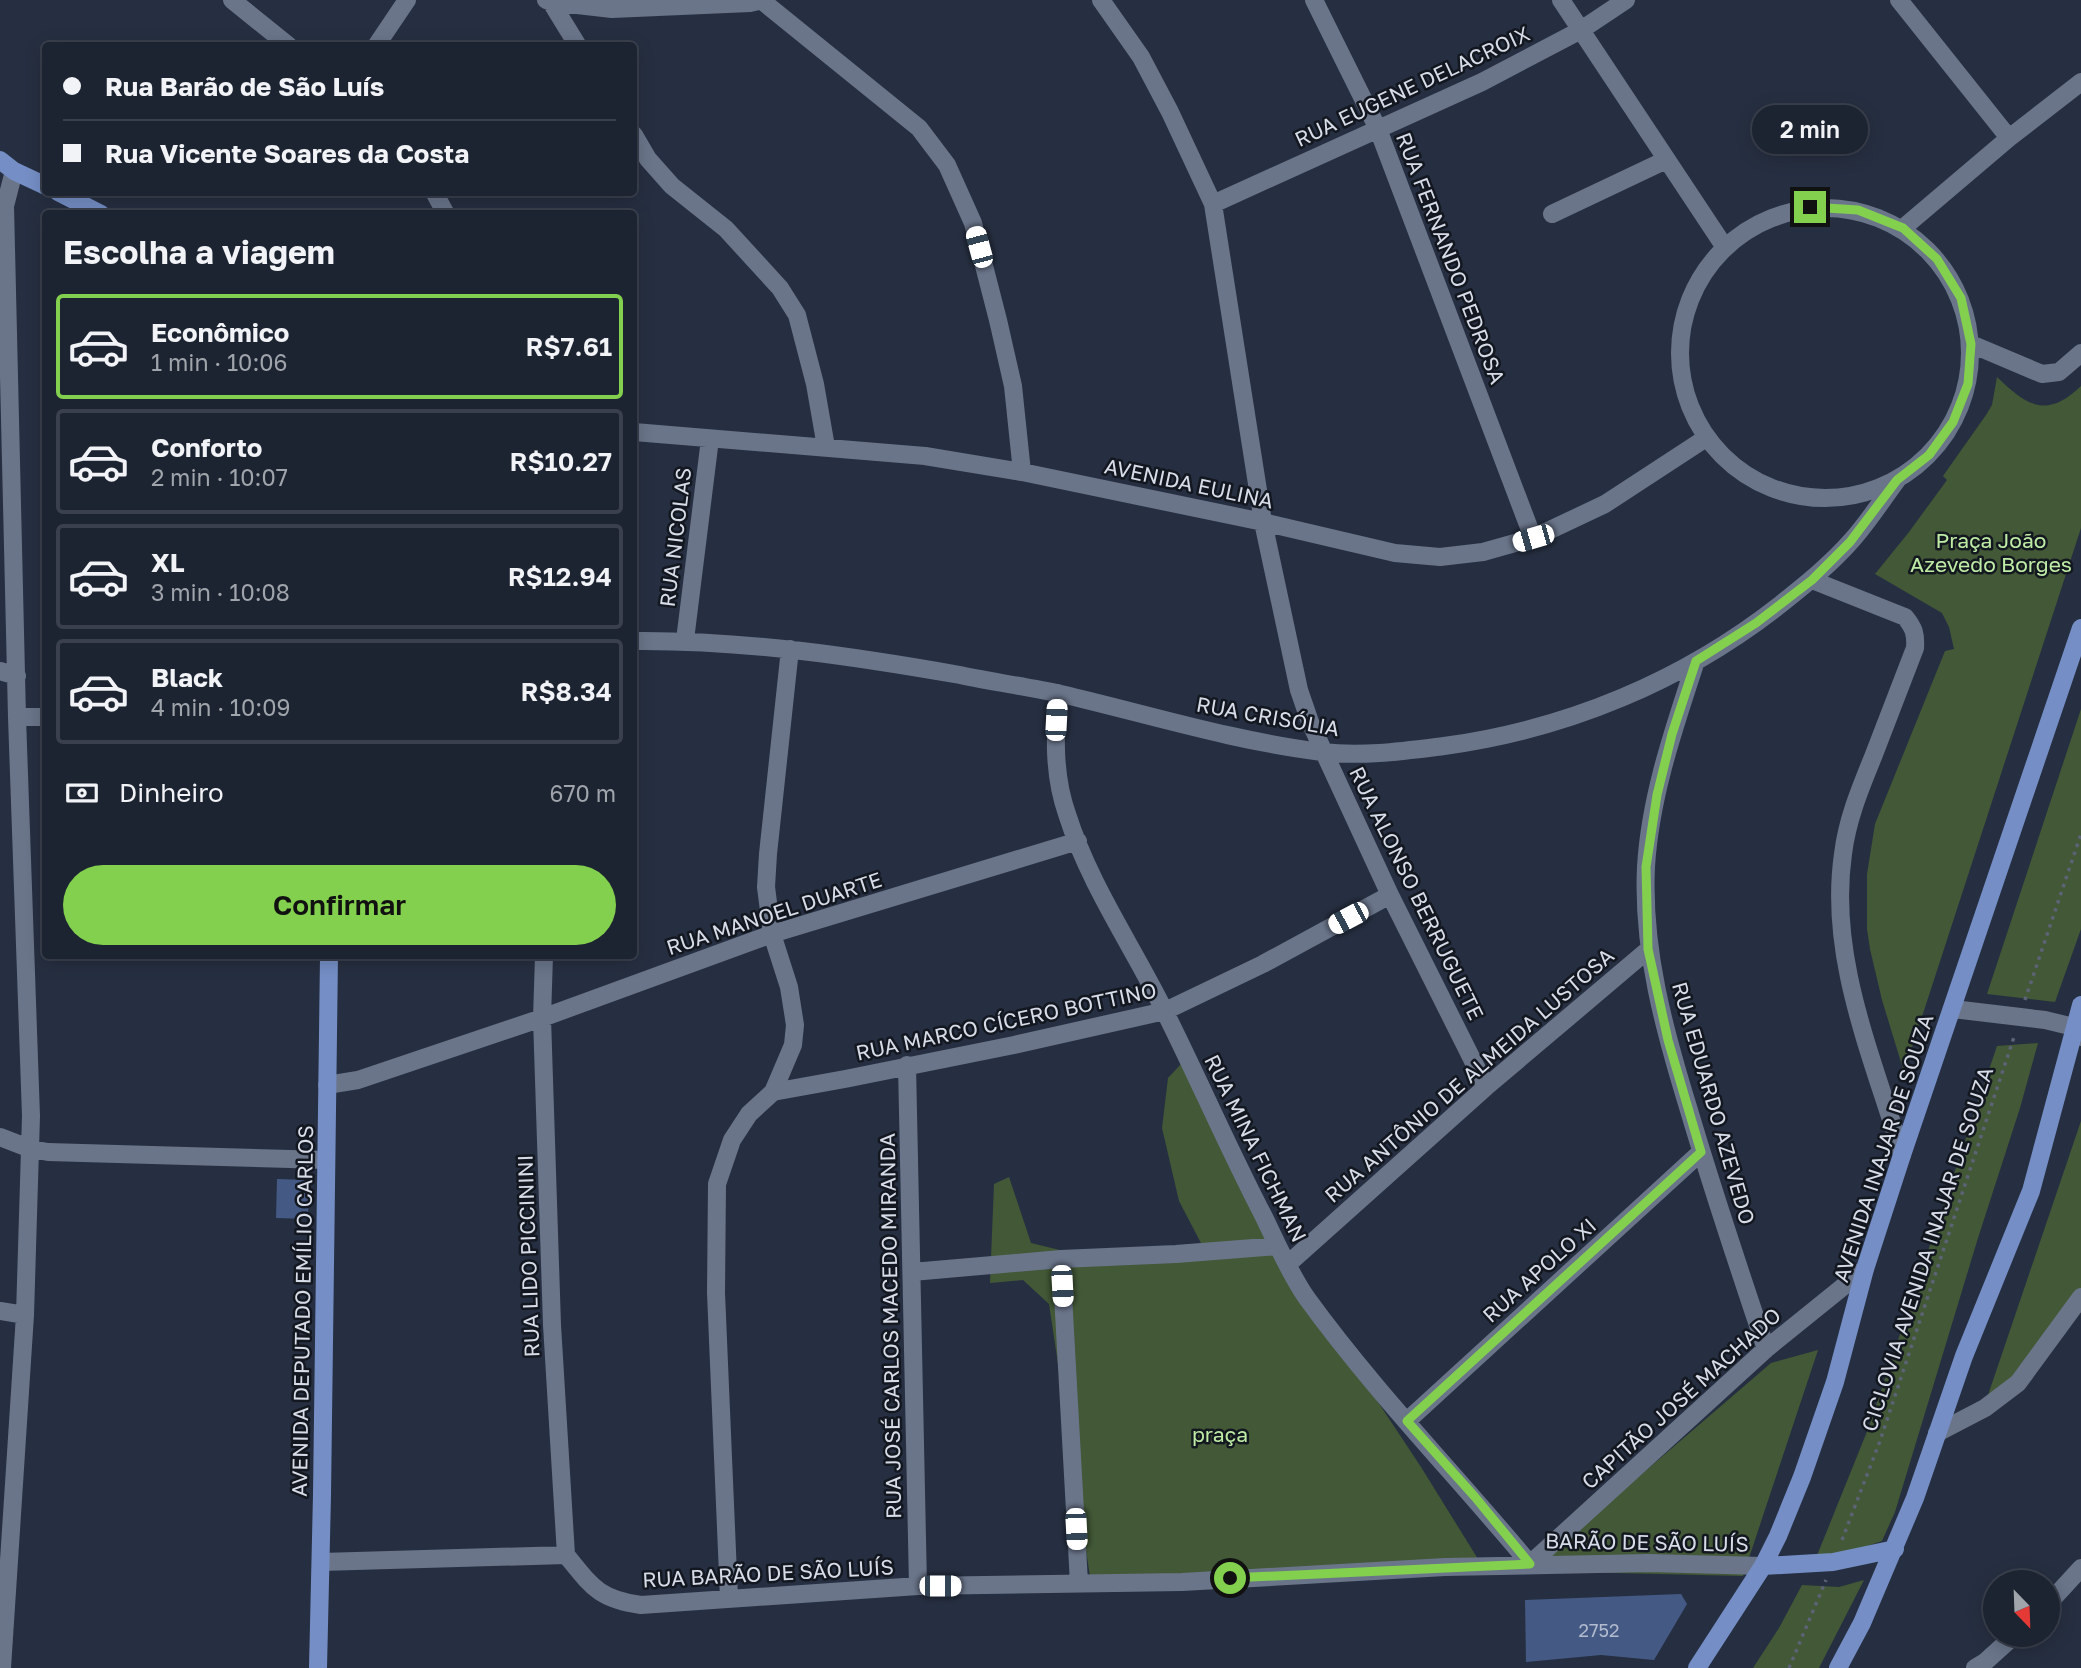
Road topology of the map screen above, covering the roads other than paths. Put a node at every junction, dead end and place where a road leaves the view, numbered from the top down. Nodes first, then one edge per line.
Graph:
1 (232, 0) edge
2 (407, 0) edge
3 (762, 0) edge
4 (1101, 0) edge
5 (1314, 0) edge
6 (1561, 0) edge
7 (1626, 0) edge
8 (1899, 0) edge
9 (549, 1) edge
10 (731, 2) edge
11 (1581, 30) junction
12 (284, 42) edge
13 (379, 42) edge
14 (575, 42) edge
15 (2081, 82) edge
16 (1378, 129) junction
17 (2009, 138) junction
18 (637, 140) edge
19 (1666, 160) junction
20 (7, 165) edge
21 (42, 184) edge
22 (66, 196) edge
23 (1213, 204) junction
24 (93, 210) edge
25 (1552, 214) dead end
26 (1903, 228) junction
27 (1724, 246) junction
28 (1971, 344) junction
29 (2081, 352) edge
30 (637, 432) edge
31 (1706, 438) junction
32 (710, 439) junction
33 (826, 447) junction
34 (1022, 472) junction
35 (1897, 480) junction
36 (1264, 522) junction
37 (1533, 538) junction
38 (1812, 580) junction
39 (2081, 628) edge
40 (637, 640) edge
41 (685, 640) junction
42 (790, 649) junction
43 (1696, 661) junction
44 (9, 673) edge
45 (1058, 693) junction
46 (17, 717) junction
47 (42, 717) edge
48 (1324, 752) junction
49 (1078, 841) junction
50 (1390, 895) junction
51 (772, 934) junction
52 (1648, 949) junction
53 (329, 959) edge
54 (544, 959) edge
55 (2081, 1005) edge
56 (1952, 1009) junction
57 (1165, 1011) junction
58 (542, 1018) junction
59 (2078, 1032) edge
60 (907, 1065) junction
61 (327, 1085) junction
62 (1486, 1087) junction
63 (772, 1091) junction
64 (0, 1137) edge
65 (30, 1149) junction
66 (1701, 1152) junction
67 (1902, 1155) junction
68 (327, 1160) junction
69 (1278, 1246) junction
70 (1061, 1259) junction
71 (1287, 1264) junction
72 (1865, 1269) junction
73 (912, 1272) junction
74 (2081, 1297) edge
75 (0, 1311) edge
76 (24, 1315) junction
77 (1766, 1349) junction
78 (1407, 1421) junction
79 (1937, 1433) junction
80 (5, 1532) edge
81 (1895, 1549) junction
82 (566, 1555) junction
83 (321, 1562) junction
84 (1530, 1564) junction
85 (1763, 1566) junction
86 (2081, 1568) edge
87 (1079, 1583) junction
88 (918, 1586) junction
89 (2060, 1591) edge
90 (729, 1598) junction
91 (2002, 1647) edge
92 (2, 1668) edge
93 (318, 1668) edge
94 (1697, 1668) edge
95 (1839, 1668) edge
96 (1975, 1668) edge

1 - 12 street
2 - 13 street
3 - 10 street
3 - 34 street
4 - 23 street, RUA ALONSO BERRUGUETE
5 - 16 street, RUA FERNANDO PEDROSA
6 - 11 street
7 - 11 street, RUA EUGENE DELACROIX
8 - 17 street
9 - 10 street
9 - 14 street
11 - 16 street, RUA EUGENE DELACROIX
11 - 19 street
15 - 17 street
16 - 23 street, RUA EUGENE DELACROIX
16 - 37 street, RUA FERNANDO PEDROSA
17 - 26 street
18 - 33 street
19 - 25 street
19 - 27 street
20 - 21 main road
20 - 44 street
22 - 24 main road
23 - 36 street, RUA ALONSO BERRUGUETE
26 - 27 street
26 - 28 street
27 - 31 street
28 - 29 street
28 - 35 street
30 - 32 street, AVENIDA EULINA
31 - 35 street
31 - 37 street, AVENIDA EULINA
32 - 33 street, AVENIDA EULINA
32 - 41 street, RUA NICOLAS
33 - 34 street, AVENIDA EULINA
34 - 36 street, AVENIDA EULINA
35 - 38 street, RUA CRISÓLIA
36 - 37 street, AVENIDA EULINA
36 - 48 street, RUA ALONSO BERRUGUETE
38 - 43 street, RUA CRISÓLIA
38 - 67 street
39 - 56 main road, AVENIDA INAJAR DE SOUZA
40 - 41 street, RUA CRISÓLIA
41 - 42 street, RUA CRISÓLIA
42 - 45 street, RUA CRISÓLIA
42 - 51 street
43 - 48 street, RUA CRISÓLIA
43 - 52 street, RUA EDUARDO AZEVEDO
44 - 46 street
45 - 48 street, RUA CRISÓLIA
45 - 49 street, RUA MINA FICHMAN
46 - 47 street
46 - 65 street
48 - 50 street, RUA ALONSO BERRUGUETE
49 - 51 street, RUA MANOEL DUARTE
49 - 57 street, RUA MINA FICHMAN
50 - 57 street, RUA MARCO CÍCERO BOTTINO
50 - 62 street, RUA ALONSO BERRUGUETE
51 - 58 street, RUA MANOEL DUARTE
51 - 63 street
52 - 62 street, RUA ANTÔNIO DE ALMEIDA LUSTOSA
52 - 66 street, RUA EDUARDO AZEVEDO
53 - 61 main road, AVENIDA DEPUTADO EMÍLIO CARLOS
54 - 58 street, RUA LIDO PICCININI
55 - 59 main road
56 - 59 street
56 - 67 main road, AVENIDA INAJAR DE SOUZA
57 - 60 street, RUA MARCO CÍCERO BOTTINO
57 - 69 street, RUA MINA FICHMAN
58 - 61 street, RUA MANOEL DUARTE
58 - 82 street, RUA LIDO PICCININI
59 - 79 main road
60 - 63 street, RUA MARCO CÍCERO BOTTINO
60 - 73 street, RUA JOSÉ CARLOS MACEDO MIRANDA
61 - 68 main road, AVENIDA DEPUTADO EMÍLIO CARLOS
62 - 71 street, RUA ANTÔNIO DE ALMEIDA LUSTOSA
63 - 90 street
64 - 65 street
65 - 68 street
65 - 76 street
66 - 77 street, RUA EDUARDO AZEVEDO
66 - 78 street, RUA APOLO XI
67 - 72 main road, AVENIDA INAJAR DE SOUZA
68 - 83 main road, AVENIDA DEPUTADO EMÍLIO CARLOS
69 - 70 street
69 - 71 street, RUA MINA FICHMAN
70 - 73 street
70 - 87 street
71 - 78 street, RUA MINA FICHMAN
72 - 77 street, CAPITÃO JOSÉ MACHADO
72 - 85 main road, AVENIDA INAJAR DE SOUZA
73 - 88 street, RUA JOSÉ CARLOS MACEDO MIRANDA
74 - 79 street
75 - 76 street
76 - 80 street
77 - 84 street, CAPITÃO JOSÉ MACHADO
78 - 84 street, RUA MINA FICHMAN
79 - 81 main road
80 - 92 street
81 - 85 main road
81 - 95 main road
82 - 83 street
82 - 90 street, RUA BARÃO DE SÃO LUÍS
83 - 93 main road, AVENIDA DEPUTADO EMÍLIO CARLOS
84 - 85 street, BARÃO DE SÃO LUÍS
84 - 87 street, RUA BARÃO DE SÃO LUÍS
85 - 94 main road, AVENIDA INAJAR DE SOUZA
86 - 89 street
87 - 88 street, RUA BARÃO DE SÃO LUÍS
88 - 90 street, RUA BARÃO DE SÃO LUÍS
91 - 96 street

